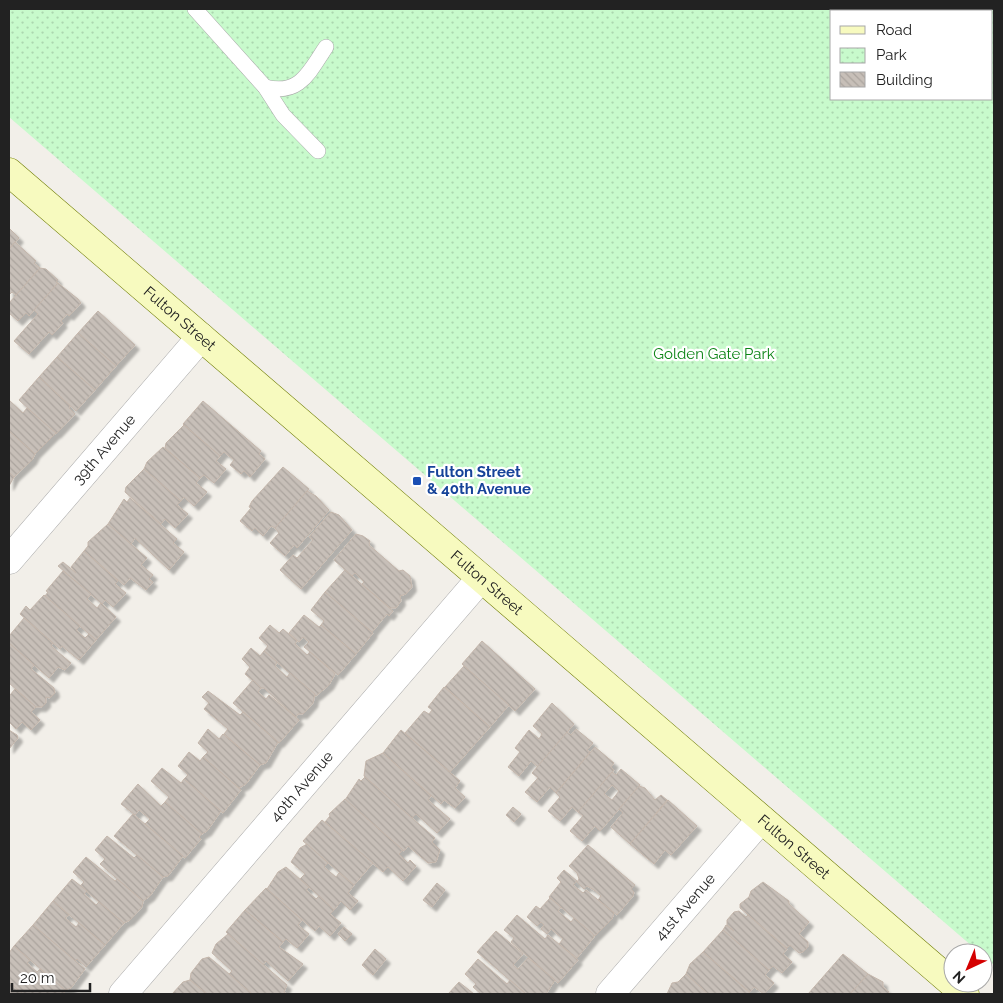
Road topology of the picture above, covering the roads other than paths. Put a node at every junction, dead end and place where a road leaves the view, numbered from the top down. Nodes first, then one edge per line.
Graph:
1 (195, 9) edge
2 (326, 47) dead end
3 (265, 87) junction
4 (318, 151) dead end
5 (9, 172) edge
6 (201, 337) junction
7 (9, 560) edge
8 (481, 578) junction
9 (761, 819) junction
10 (123, 994) edge
11 (610, 994) edge
12 (965, 994) edge

1 - 3 lane
2 - 3 lane
3 - 4 lane
5 - 6 main road, Fulton Street
6 - 7 street, 39th Avenue
6 - 8 main road, Fulton Street
8 - 9 main road, Fulton Street
8 - 10 street, 40th Avenue
9 - 11 street, 41st Avenue
9 - 12 main road, Fulton Street

